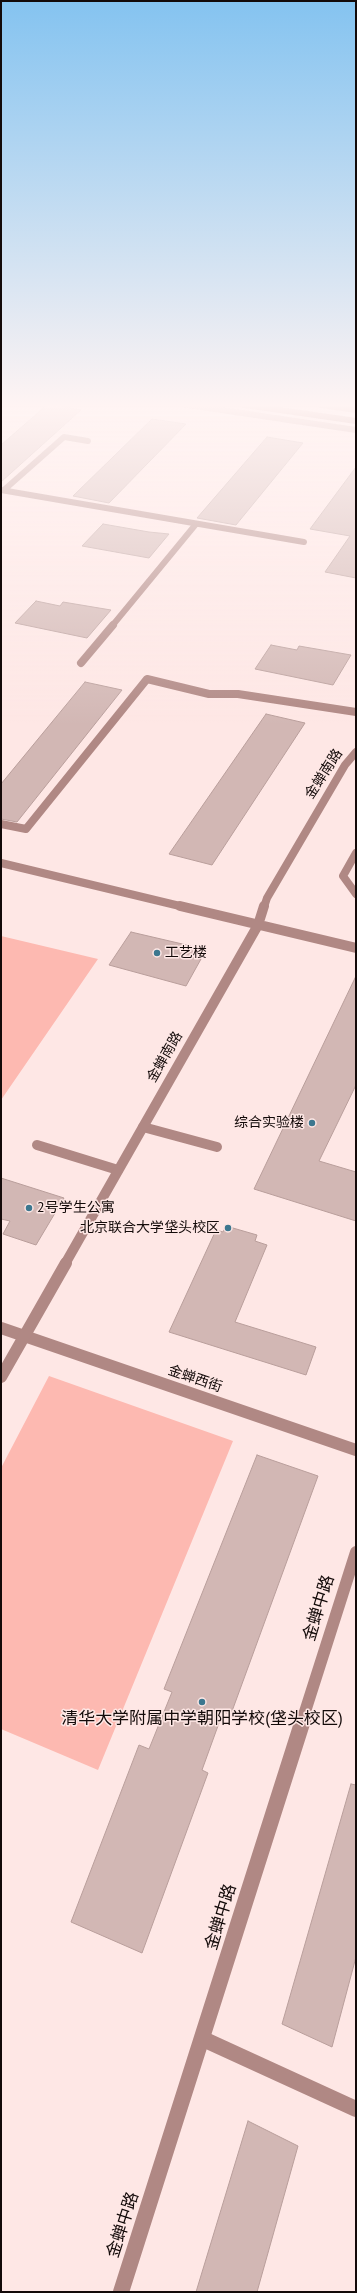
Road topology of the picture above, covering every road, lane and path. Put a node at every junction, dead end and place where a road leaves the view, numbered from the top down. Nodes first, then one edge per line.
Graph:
1 (122, 511) edge
2 (196, 524) junction
3 (304, 542) dead end
4 (81, 663) dead end
5 (356, 712) edge
6 (356, 752) edge
7 (1, 824) edge
8 (356, 854) edge
9 (1, 863) edge
10 (356, 894) edge
11 (258, 925) junction
12 (356, 948) edge
13 (143, 1127) junction
14 (36, 1145) dead end
15 (217, 1147) dead end
16 (118, 1170) junction
17 (1, 1328) edge
18 (24, 1336) junction
19 (1, 1377) edge
20 (356, 1450) edge
21 (356, 1552) edge
22 (203, 2039) junction
23 (356, 2109) edge
24 (121, 2292) edge

1 - 2 street
2 - 3 street
2 - 4 street
5 - 7 street
6 - 11 street, 金蝉南路
8 - 10 street
9 - 11 street
11 - 12 street
11 - 13 street, 金蝉南路
13 - 15 street
13 - 16 street, 金蝉南路
14 - 16 street
16 - 18 street, 金蝉南路
17 - 18 street, 金蝉西街
18 - 19 street, 金蝉南路
18 - 20 street, 金蝉西街
21 - 22 street, 金蝉中路
22 - 23 street
22 - 24 street, 金蝉中路

